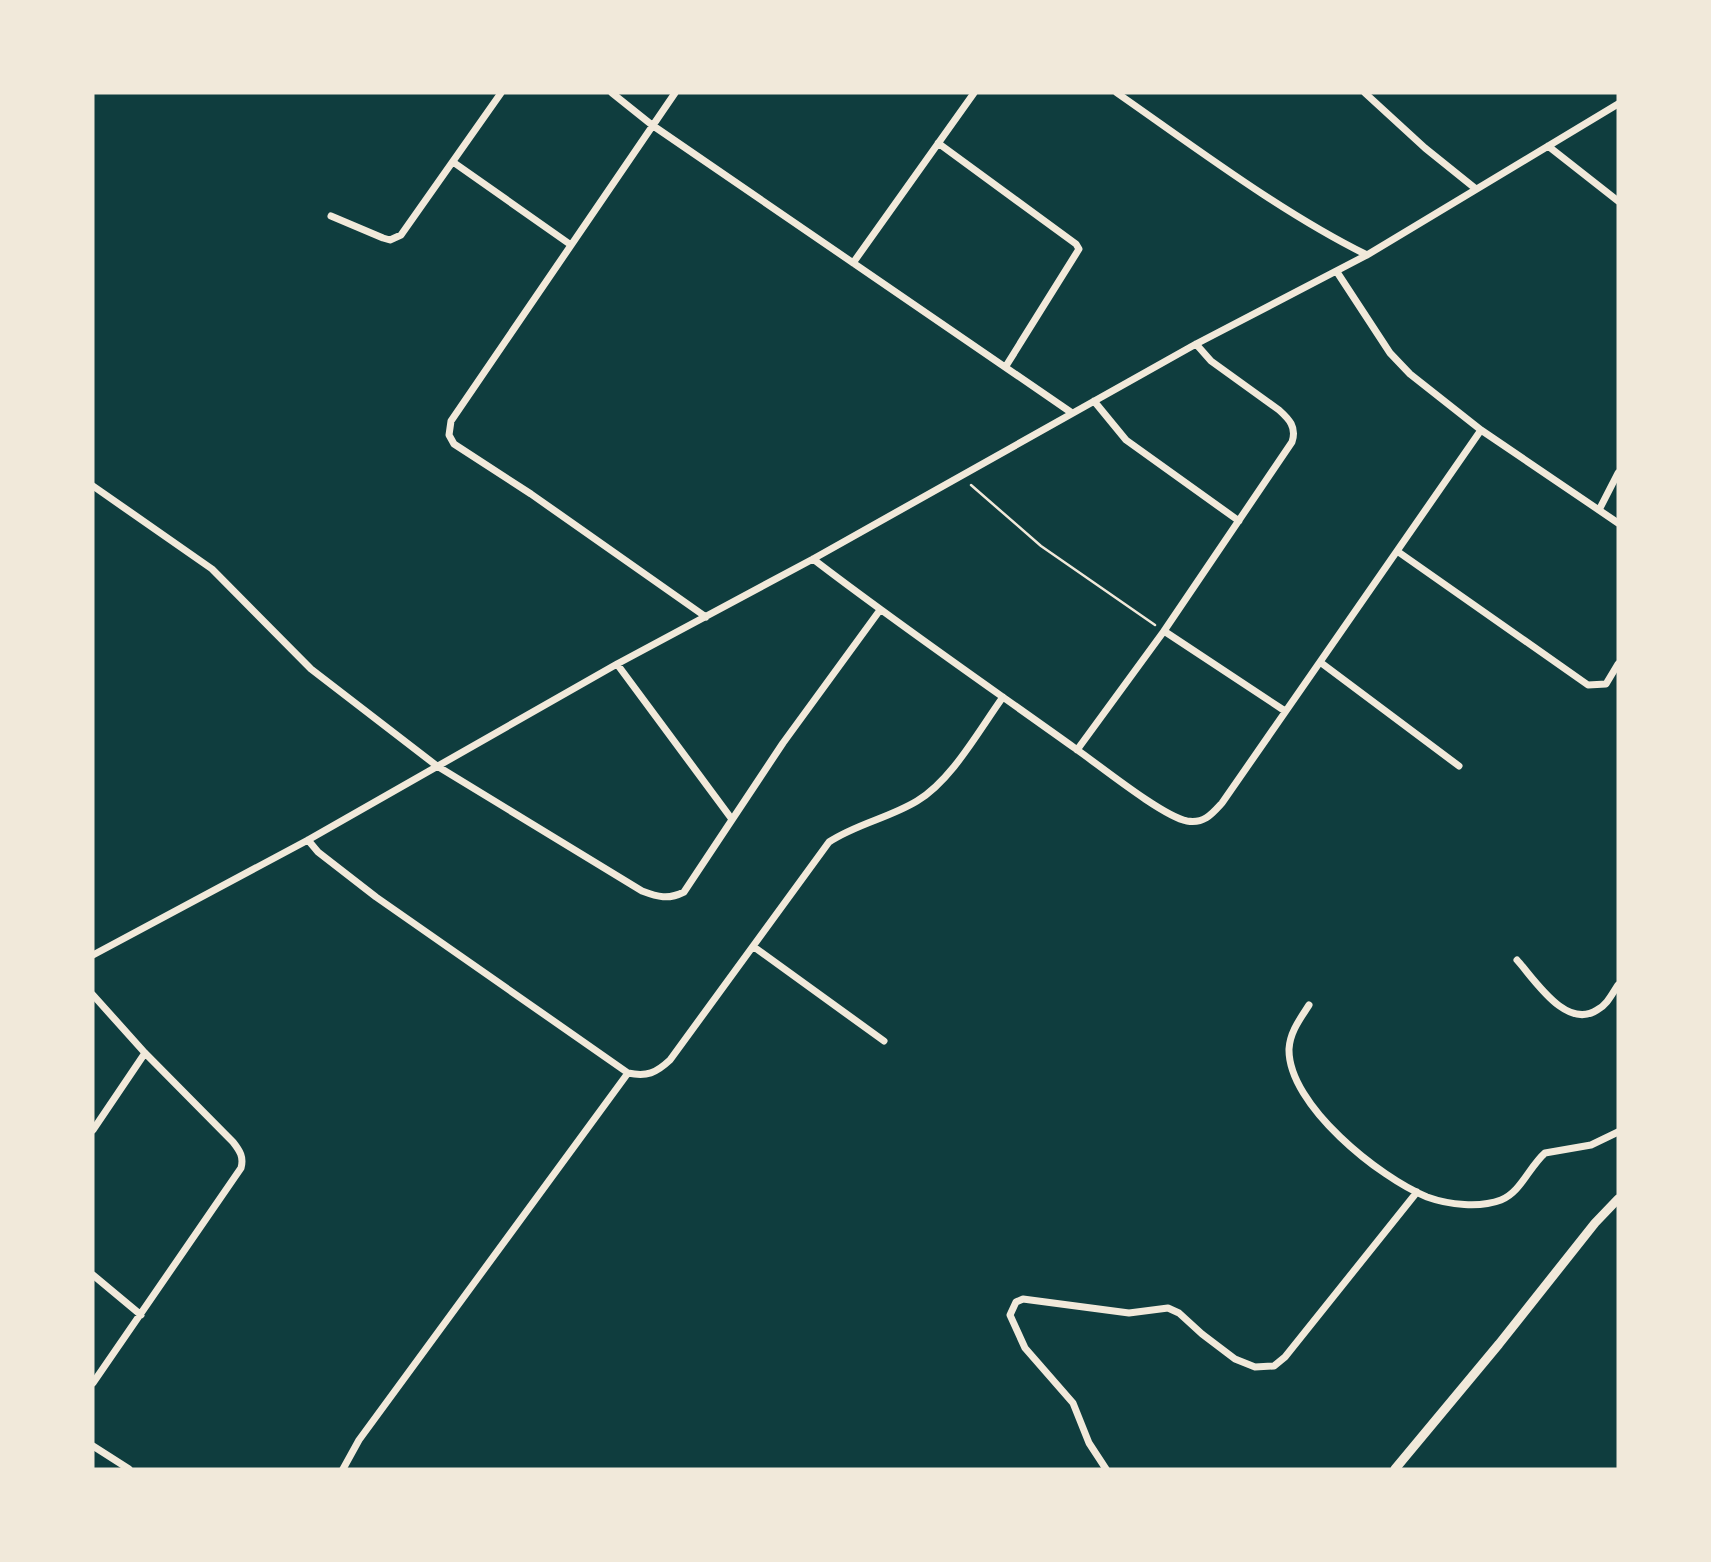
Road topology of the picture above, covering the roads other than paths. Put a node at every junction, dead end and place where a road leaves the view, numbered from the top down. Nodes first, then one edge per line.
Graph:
1 (501, 93) edge
2 (612, 93) edge
3 (675, 93) edge
4 (974, 93) edge
5 (1117, 93) edge
6 (1365, 93) edge
7 (1618, 104) edge
8 (652, 125) junction
9 (938, 143) junction
10 (1548, 146) junction
11 (453, 162) junction
12 (1476, 189) junction
13 (1618, 201) edge
14 (331, 216) dead end
15 (571, 245) junction
16 (1367, 255) junction
17 (853, 263) junction
18 (1337, 272) junction
19 (1196, 345) junction
20 (1006, 366) junction
21 (1094, 401) junction
22 (1072, 413) junction
23 (1481, 430) junction
24 (1618, 473) edge
25 (93, 486) edge
26 (1599, 510) junction
27 (1239, 521) junction
28 (1618, 523) edge
29 (1397, 551) junction
30 (813, 559) junction
31 (880, 610) junction
32 (706, 617) junction
33 (1164, 631) junction
34 (1320, 663) junction
35 (617, 664) junction
36 (1618, 664) edge
37 (1003, 696) junction
38 (1286, 712) junction
39 (1077, 750) junction
40 (437, 766) junction
41 (1459, 766) dead end
42 (731, 818) junction
43 (308, 840) junction
44 (754, 947) junction
45 (93, 955) edge
46 (1517, 960) dead end
47 (1618, 985) edge
48 (93, 995) edge
49 (1309, 1006) dead end
50 (884, 1041) dead end
51 (145, 1053) junction
52 (628, 1073) junction
53 (93, 1130) edge
54 (1618, 1132) edge
55 (1417, 1192) junction
56 (1618, 1199) edge
57 (93, 1275) edge
58 (141, 1315) junction
59 (93, 1383) edge
60 (93, 1446) edge
61 (130, 1469) edge
62 (343, 1469) edge
63 (1106, 1469) edge
64 (1395, 1469) edge

1 - 11 street
2 - 8 street
3 - 8 street
4 - 9 street
5 - 16 street
6 - 12 street
7 - 10 street
8 - 15 street
8 - 17 street
9 - 17 street
9 - 20 street
10 - 12 street
10 - 13 street
11 - 14 street
11 - 15 street
12 - 16 street
15 - 32 street
16 - 18 street
17 - 20 street
18 - 19 street
18 - 23 street
19 - 21 street
19 - 27 street
20 - 22 street
21 - 22 street
21 - 27 street
22 - 30 street
23 - 26 street
23 - 29 street
24 - 26 street
25 - 40 street
26 - 28 street
27 - 33 street
29 - 34 street
29 - 36 street
30 - 31 street
30 - 32 street
31 - 37 street
31 - 42 street
32 - 35 street
33 - 38 street
33 - 39 street
34 - 38 street
34 - 41 street
35 - 40 street
35 - 42 street
37 - 39 street
37 - 44 street
38 - 39 street
40 - 42 street
40 - 43 street
43 - 45 street
43 - 52 street
44 - 50 street
44 - 52 street
46 - 47 street
48 - 51 street
49 - 55 street
51 - 53 street
51 - 58 street
52 - 62 street
54 - 55 street
55 - 63 street
56 - 64 street
57 - 58 street
58 - 59 street
60 - 61 street

